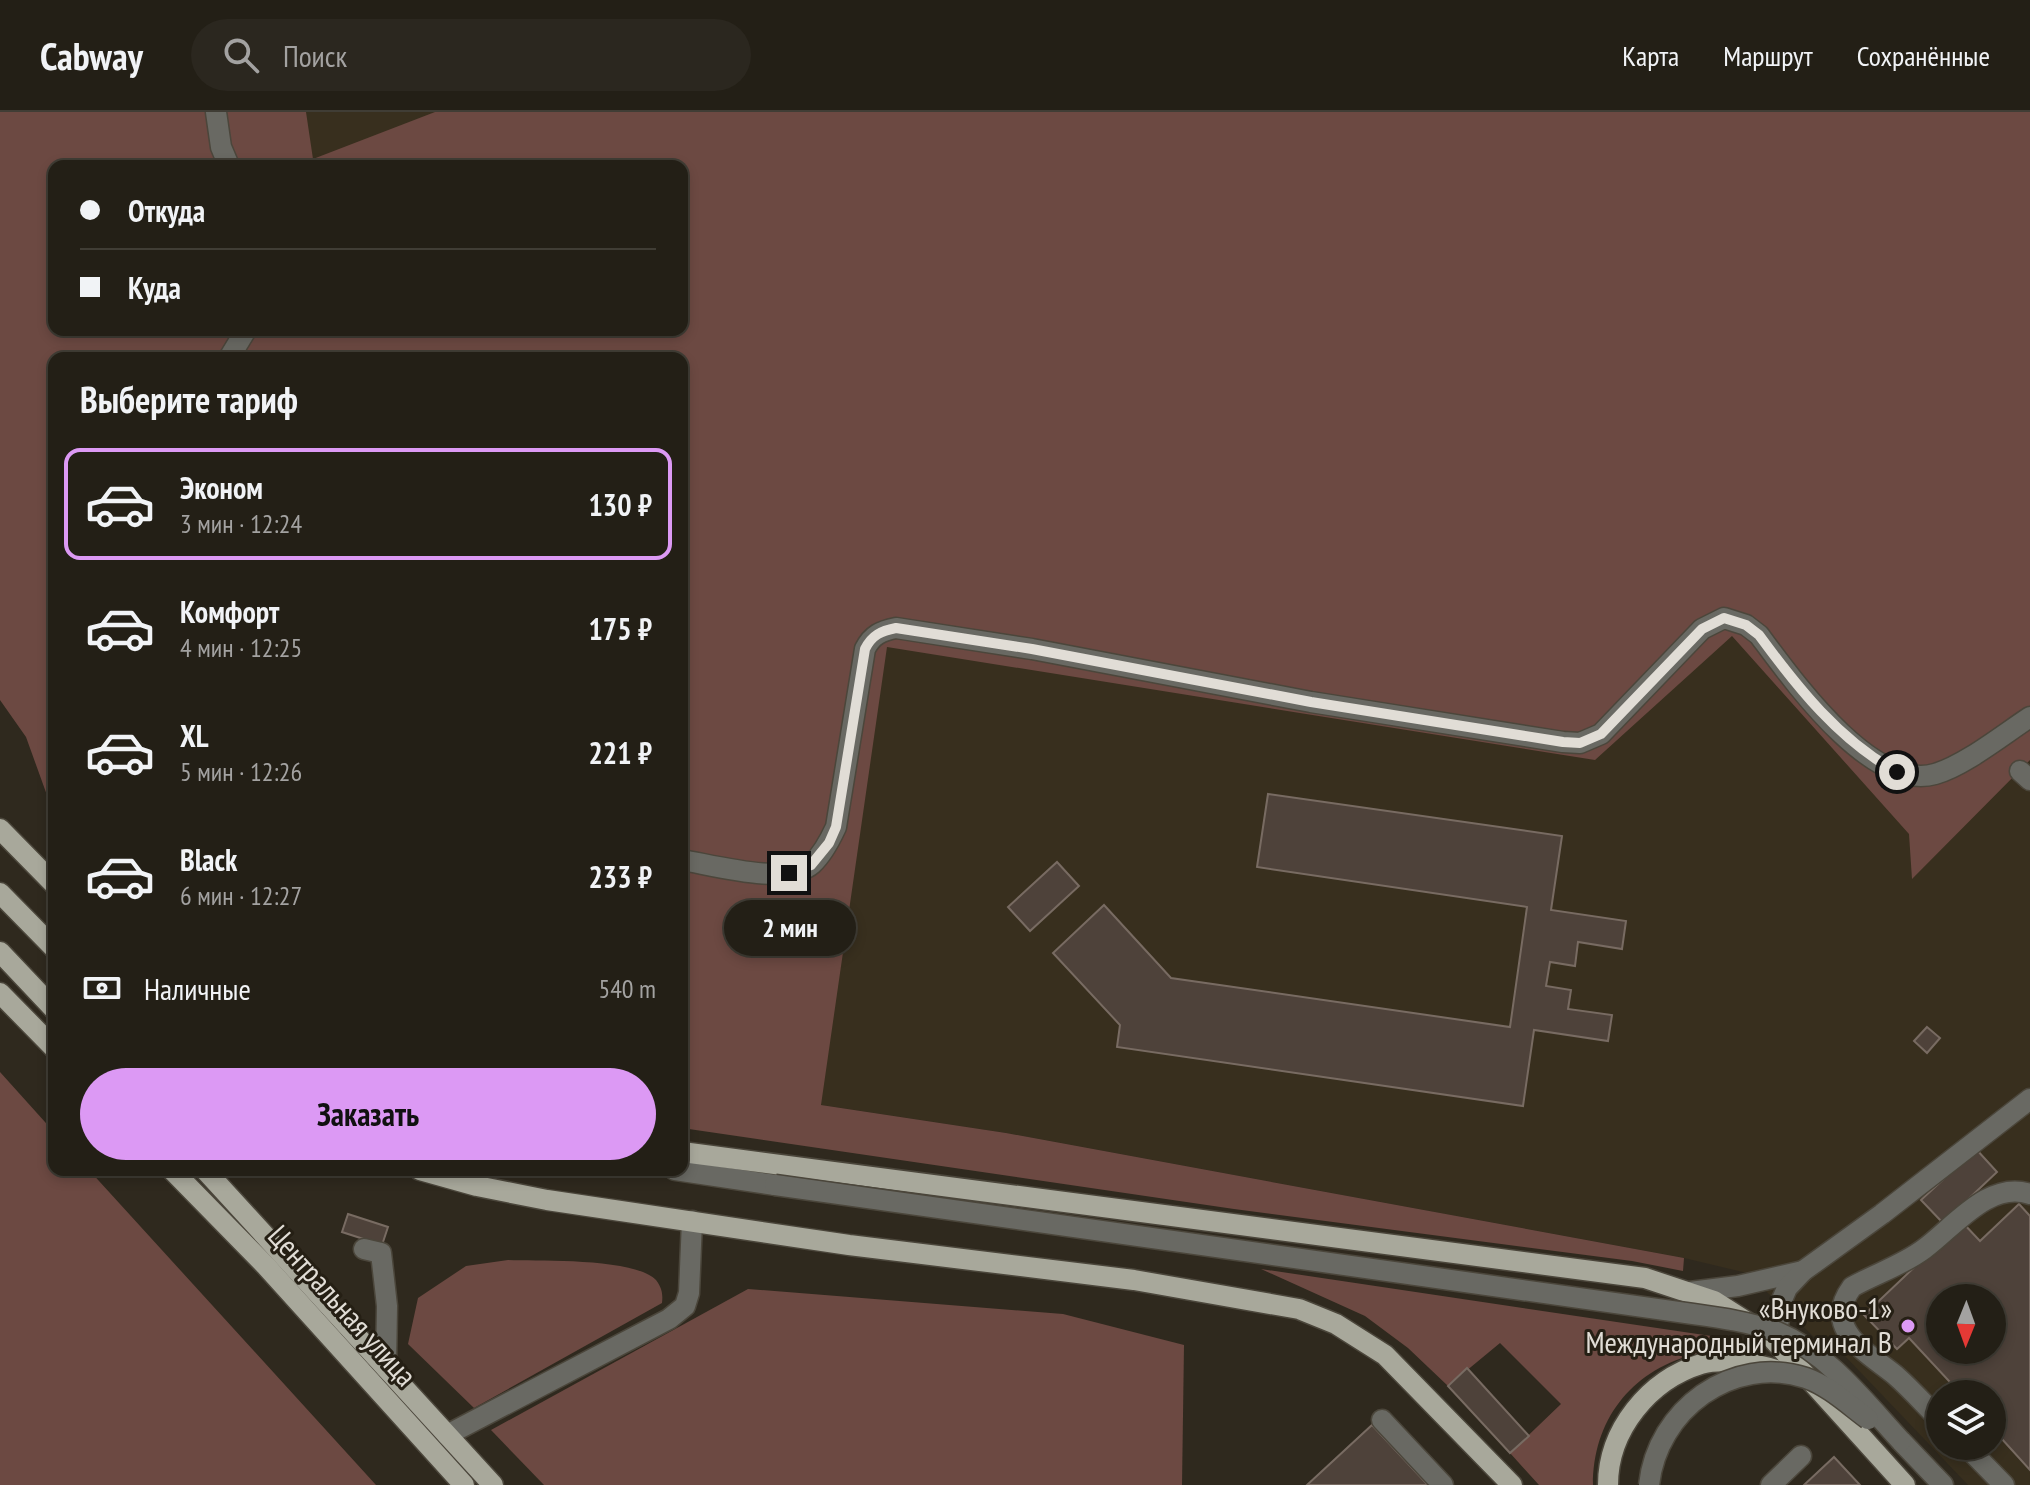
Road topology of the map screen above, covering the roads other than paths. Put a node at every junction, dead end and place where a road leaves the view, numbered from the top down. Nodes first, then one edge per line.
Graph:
1 (216, 112) edge
2 (226, 160) edge
3 (2030, 717) edge
4 (0, 829) edge
5 (688, 861) edge
6 (48, 878) edge
7 (0, 893) edge
8 (48, 942) edge
9 (0, 952) edge
10 (0, 993) edge
11 (48, 1003) edge
12 (48, 1042) edge
13 (2030, 1099) edge
14 (688, 1153) edge
15 (688, 1172) edge
16 (178, 1176) edge
17 (211, 1176) edge
18 (441, 1176) edge
19 (2030, 1194) edge
20 (692, 1221) junction
21 (364, 1249) dead end
22 (1803, 1271) junction
23 (1690, 1292) junction
24 (1784, 1353) junction
25 (386, 1366) junction
26 (1814, 1382) junction
27 (1926, 1406) edge
28 (1382, 1420) dead end
29 (447, 1435) junction
30 (1901, 1441) junction
31 (1801, 1456) dead end
32 (1980, 1460) edge
33 (464, 1485) edge
34 (493, 1485) edge
35 (1443, 1485) edge
36 (1512, 1485) edge
37 (1608, 1485) edge
38 (1649, 1485) edge
39 (1771, 1485) edge
40 (1905, 1485) edge
41 (1943, 1485) edge
42 (2004, 1485) edge

1 - 2 street
3 - 5 street
4 - 6 main road
7 - 8 main road
9 - 11 main road
10 - 12 main road
13 - 22 street
14 - 23 main road
15 - 30 street, bridge
16 - 33 main road, Центральная улица
17 - 25 main road, Центральная улица
18 - 20 main road
19 - 27 street
20 - 29 street
20 - 36 main road
21 - 25 street
22 - 23 street
22 - 24 street
23 - 24 main road
24 - 26 main road
25 - 29 main road, Центральная улица
26 - 37 main road
26 - 40 main road
28 - 35 street
29 - 34 main road, Центральная улица
30 - 38 street, bridge
30 - 41 street
31 - 39 street
32 - 42 street

